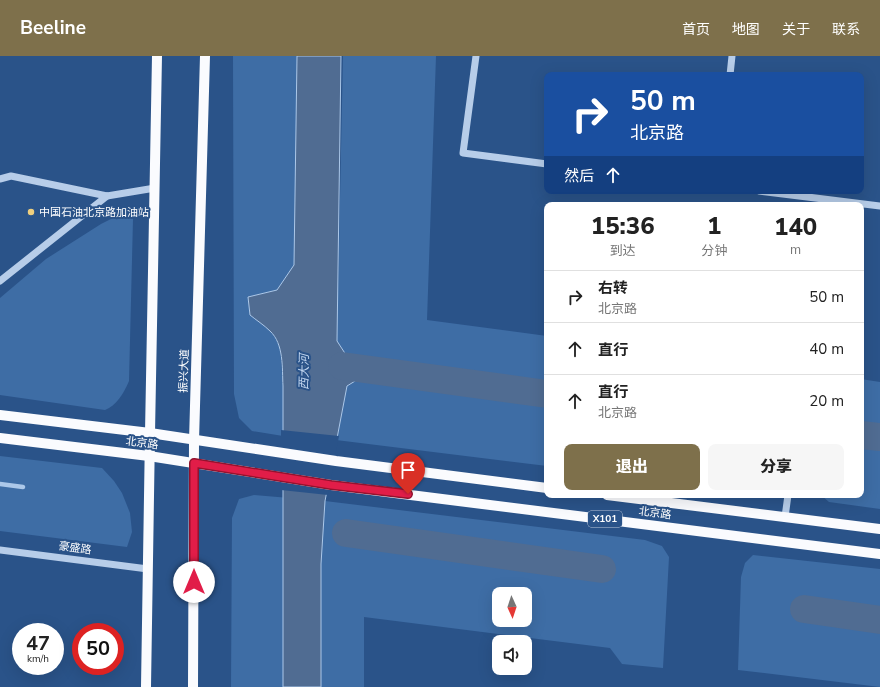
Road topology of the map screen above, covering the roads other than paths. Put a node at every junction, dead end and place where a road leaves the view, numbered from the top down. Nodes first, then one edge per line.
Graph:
1 (157, 56) edge
2 (204, 56) edge
3 (476, 56) edge
4 (732, 56) edge
5 (730, 72) edge
6 (544, 164) edge
7 (0, 179) edge
8 (155, 188) junction
9 (777, 194) edge
10 (107, 196) junction
11 (824, 202) edge
12 (864, 205) edge
13 (880, 206) edge
14 (0, 282) edge
15 (0, 415) edge
16 (150, 433) junction
17 (0, 438) edge
18 (194, 441) junction
19 (149, 456) junction
20 (194, 463) junction
21 (544, 488) edge
22 (631, 498) edge
23 (788, 498) edge
24 (785, 517) junction
25 (880, 529) edge
26 (0, 550) edge
27 (880, 554) edge
28 (148, 569) junction
29 (146, 687) edge
30 (193, 687) edge

1 - 8 main road
2 - 18 main road, 振兴大道
3 - 6 lane
4 - 5 lane
7 - 10 lane
8 - 10 lane
8 - 16 main road
9 - 11 lane
10 - 14 lane
12 - 13 lane
15 - 16 main road, 北京路
16 - 18 main road, 北京路
16 - 19 main road
17 - 19 main road, 北京路
18 - 20 main road, 振兴大道
18 - 21 main road, 北京路
19 - 20 main road, 北京路
19 - 28 main road
20 - 27 main road, 北京路 / X101
20 - 30 main road, 振兴大道
22 - 24 main road, 北京路 / X101
23 - 24 lane
24 - 25 main road, 北京路 / X101
26 - 28 lane, 豪盛路
28 - 29 main road

